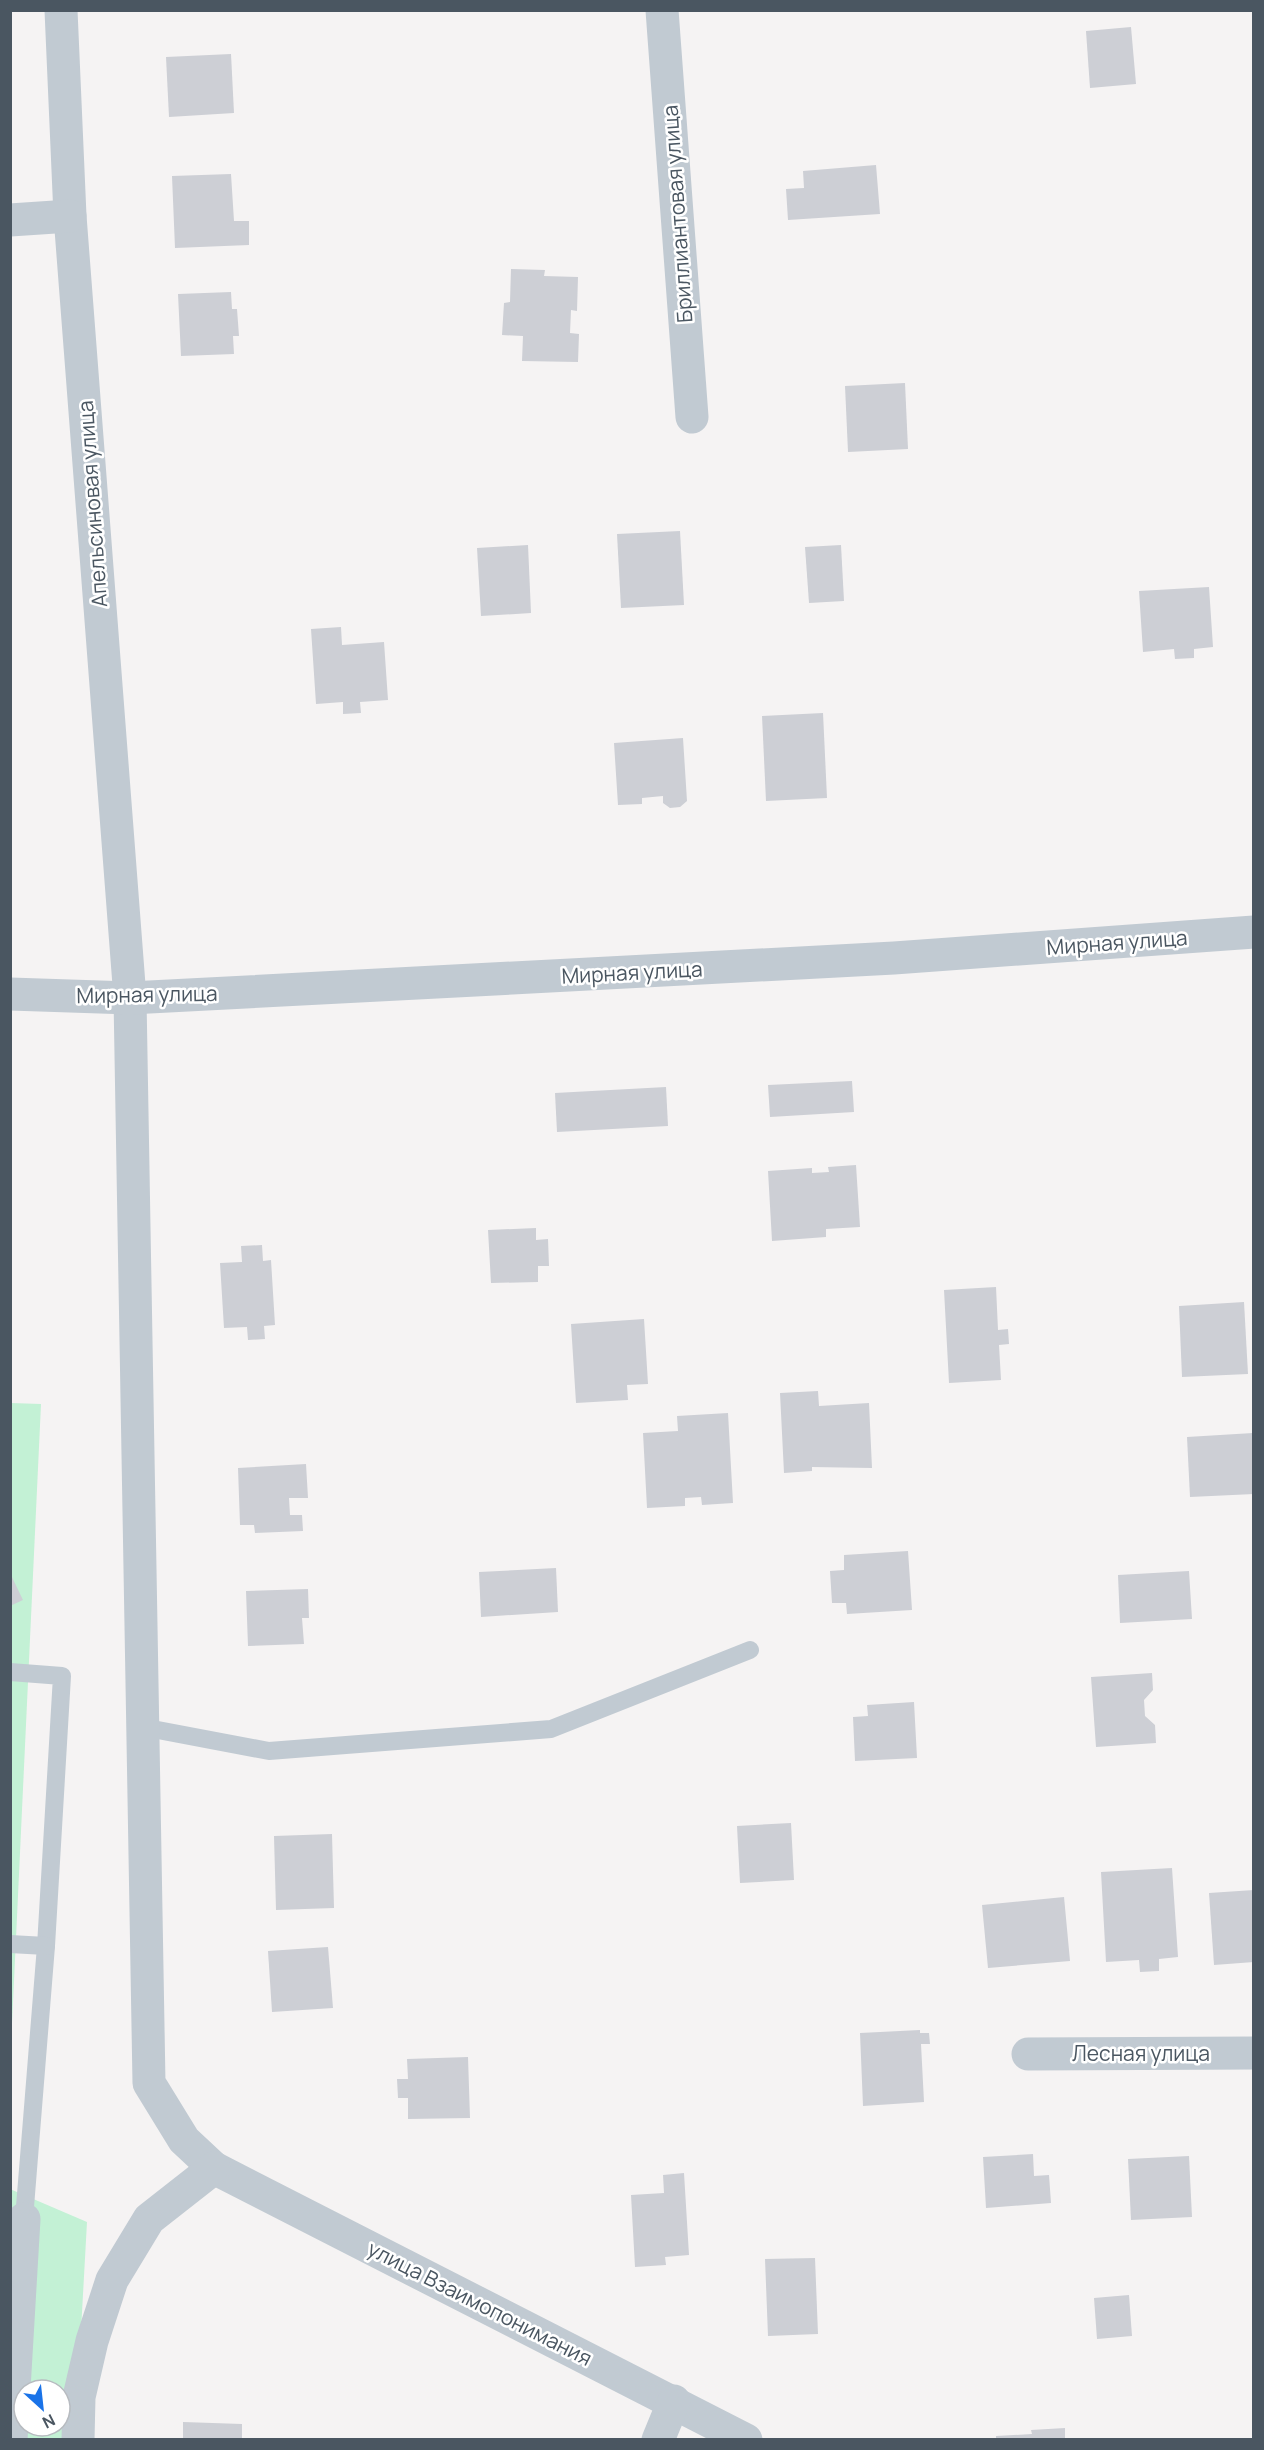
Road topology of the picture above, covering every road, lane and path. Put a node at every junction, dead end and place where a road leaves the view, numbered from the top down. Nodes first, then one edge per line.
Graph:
1 (61, 10) edge
2 (662, 10) edge
3 (70, 216) junction
4 (10, 220) edge
5 (692, 417) dead end
6 (1254, 932) edge
7 (10, 994) edge
8 (130, 998) junction
9 (750, 1650) dead end
10 (10, 1672) edge
11 (142, 1727) junction
12 (10, 1944) edge
13 (46, 1946) junction
14 (1254, 2053) edge
15 (1028, 2054) dead end
16 (214, 2168) junction
17 (17, 2219) edge
18 (674, 2401) junction
19 (11, 2439) edge
20 (78, 2439) edge
21 (658, 2439) edge
22 (746, 2439) edge

1 - 3 street, Апельсиновая улица
2 - 5 street, Бриллиантовая улица
3 - 4 street
3 - 8 street, Апельсиновая улица
6 - 8 street, Мирная улица
7 - 8 street, Мирная улица
8 - 11 street, Апельсиновая улица
9 - 11 lane
10 - 13 lane
11 - 16 street, улица Взаимопонимания
12 - 13 lane
13 - 17 lane
14 - 15 street, Лесная улица
16 - 18 street, улица Взаимопонимания
16 - 20 street
17 - 19 street
18 - 21 street
18 - 22 street, улица Взаимопонимания

